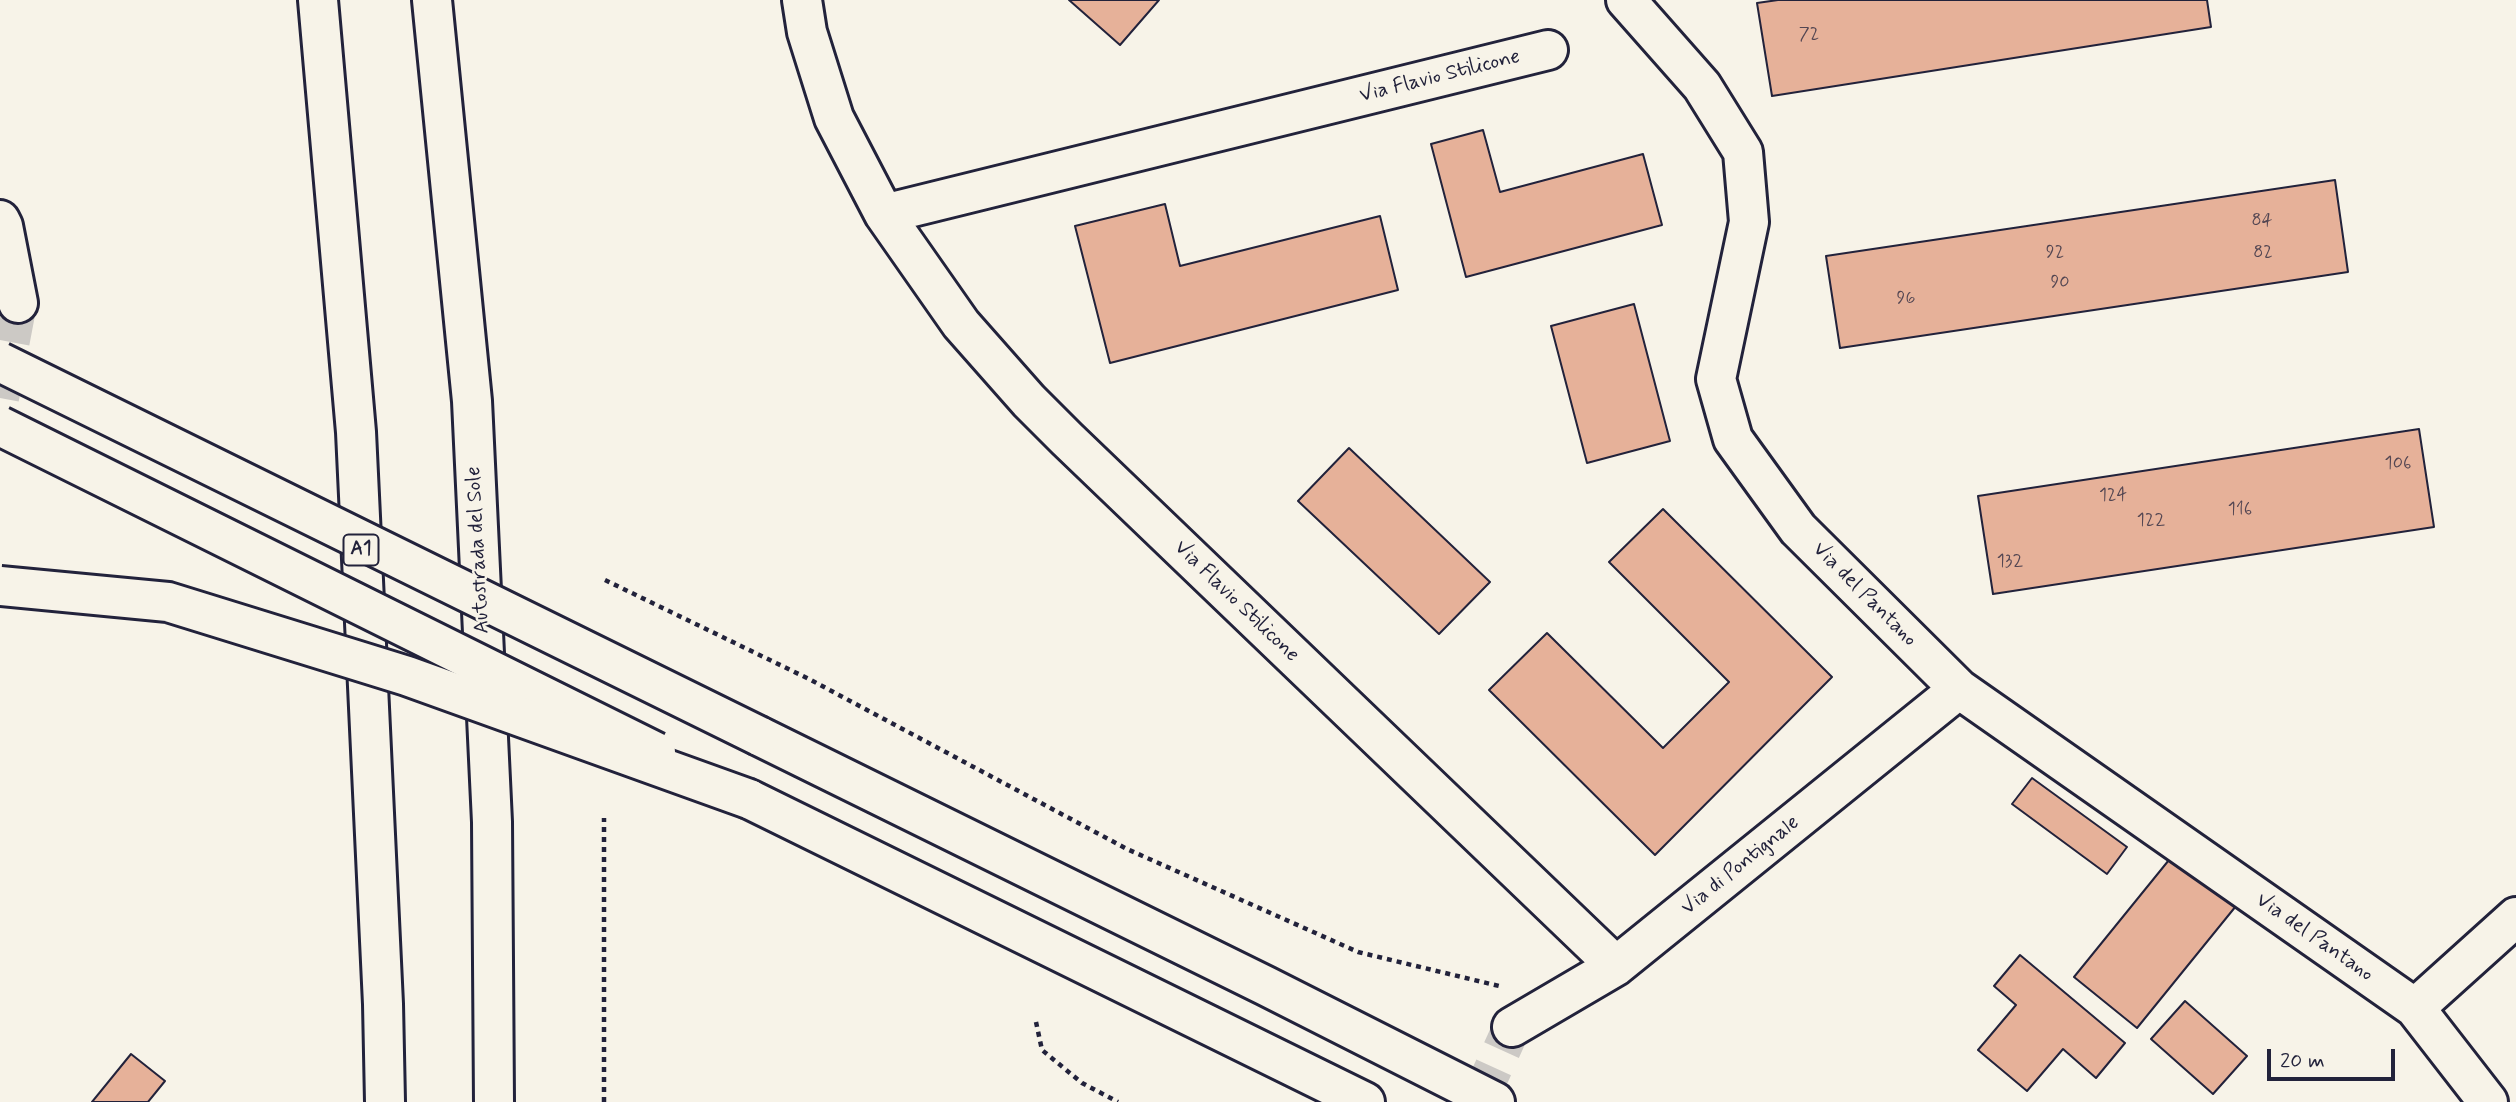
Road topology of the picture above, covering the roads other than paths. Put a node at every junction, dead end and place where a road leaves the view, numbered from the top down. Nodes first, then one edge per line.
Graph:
1 (318, 0) edge
2 (432, 0) edge
3 (802, 0) edge
4 (1626, 0) edge
5 (1548, 50) dead end
6 (884, 214) junction
7 (0, 220) edge
8 (18, 303) tunnel mouth
9 (0, 362) edge
10 (0, 426) edge
11 (0, 586) edge
12 (1959, 689) junction
13 (750, 799) junction
14 (2516, 917) edge
15 (1616, 966) junction
16 (2416, 1008) junction
17 (1512, 1027) tunnel mouth
18 (385, 1102) edge
19 (494, 1102) edge
20 (1364, 1102) edge
21 (1494, 1102) edge
22 (2488, 1102) edge

1 - 18 main road, A1
2 - 19 main road, Autostrada del Sole
3 - 6 main road, Via Flavio Stilicone
4 - 12 main road, Via del Pantano
5 - 6 main road, Via Flavio Stilicone
6 - 15 main road, Via Flavio Stilicone
7 - 8 main road
9 - 21 main road, bridge
10 - 13 main road, bridge
11 - 13 main road, bridge
12 - 15 main road, Via di Pontignale
12 - 16 main road, Via del Pantano
13 - 20 main road
14 - 16 main road
15 - 17 main road, Via di Pontignale
16 - 22 main road, Via del Pantano

